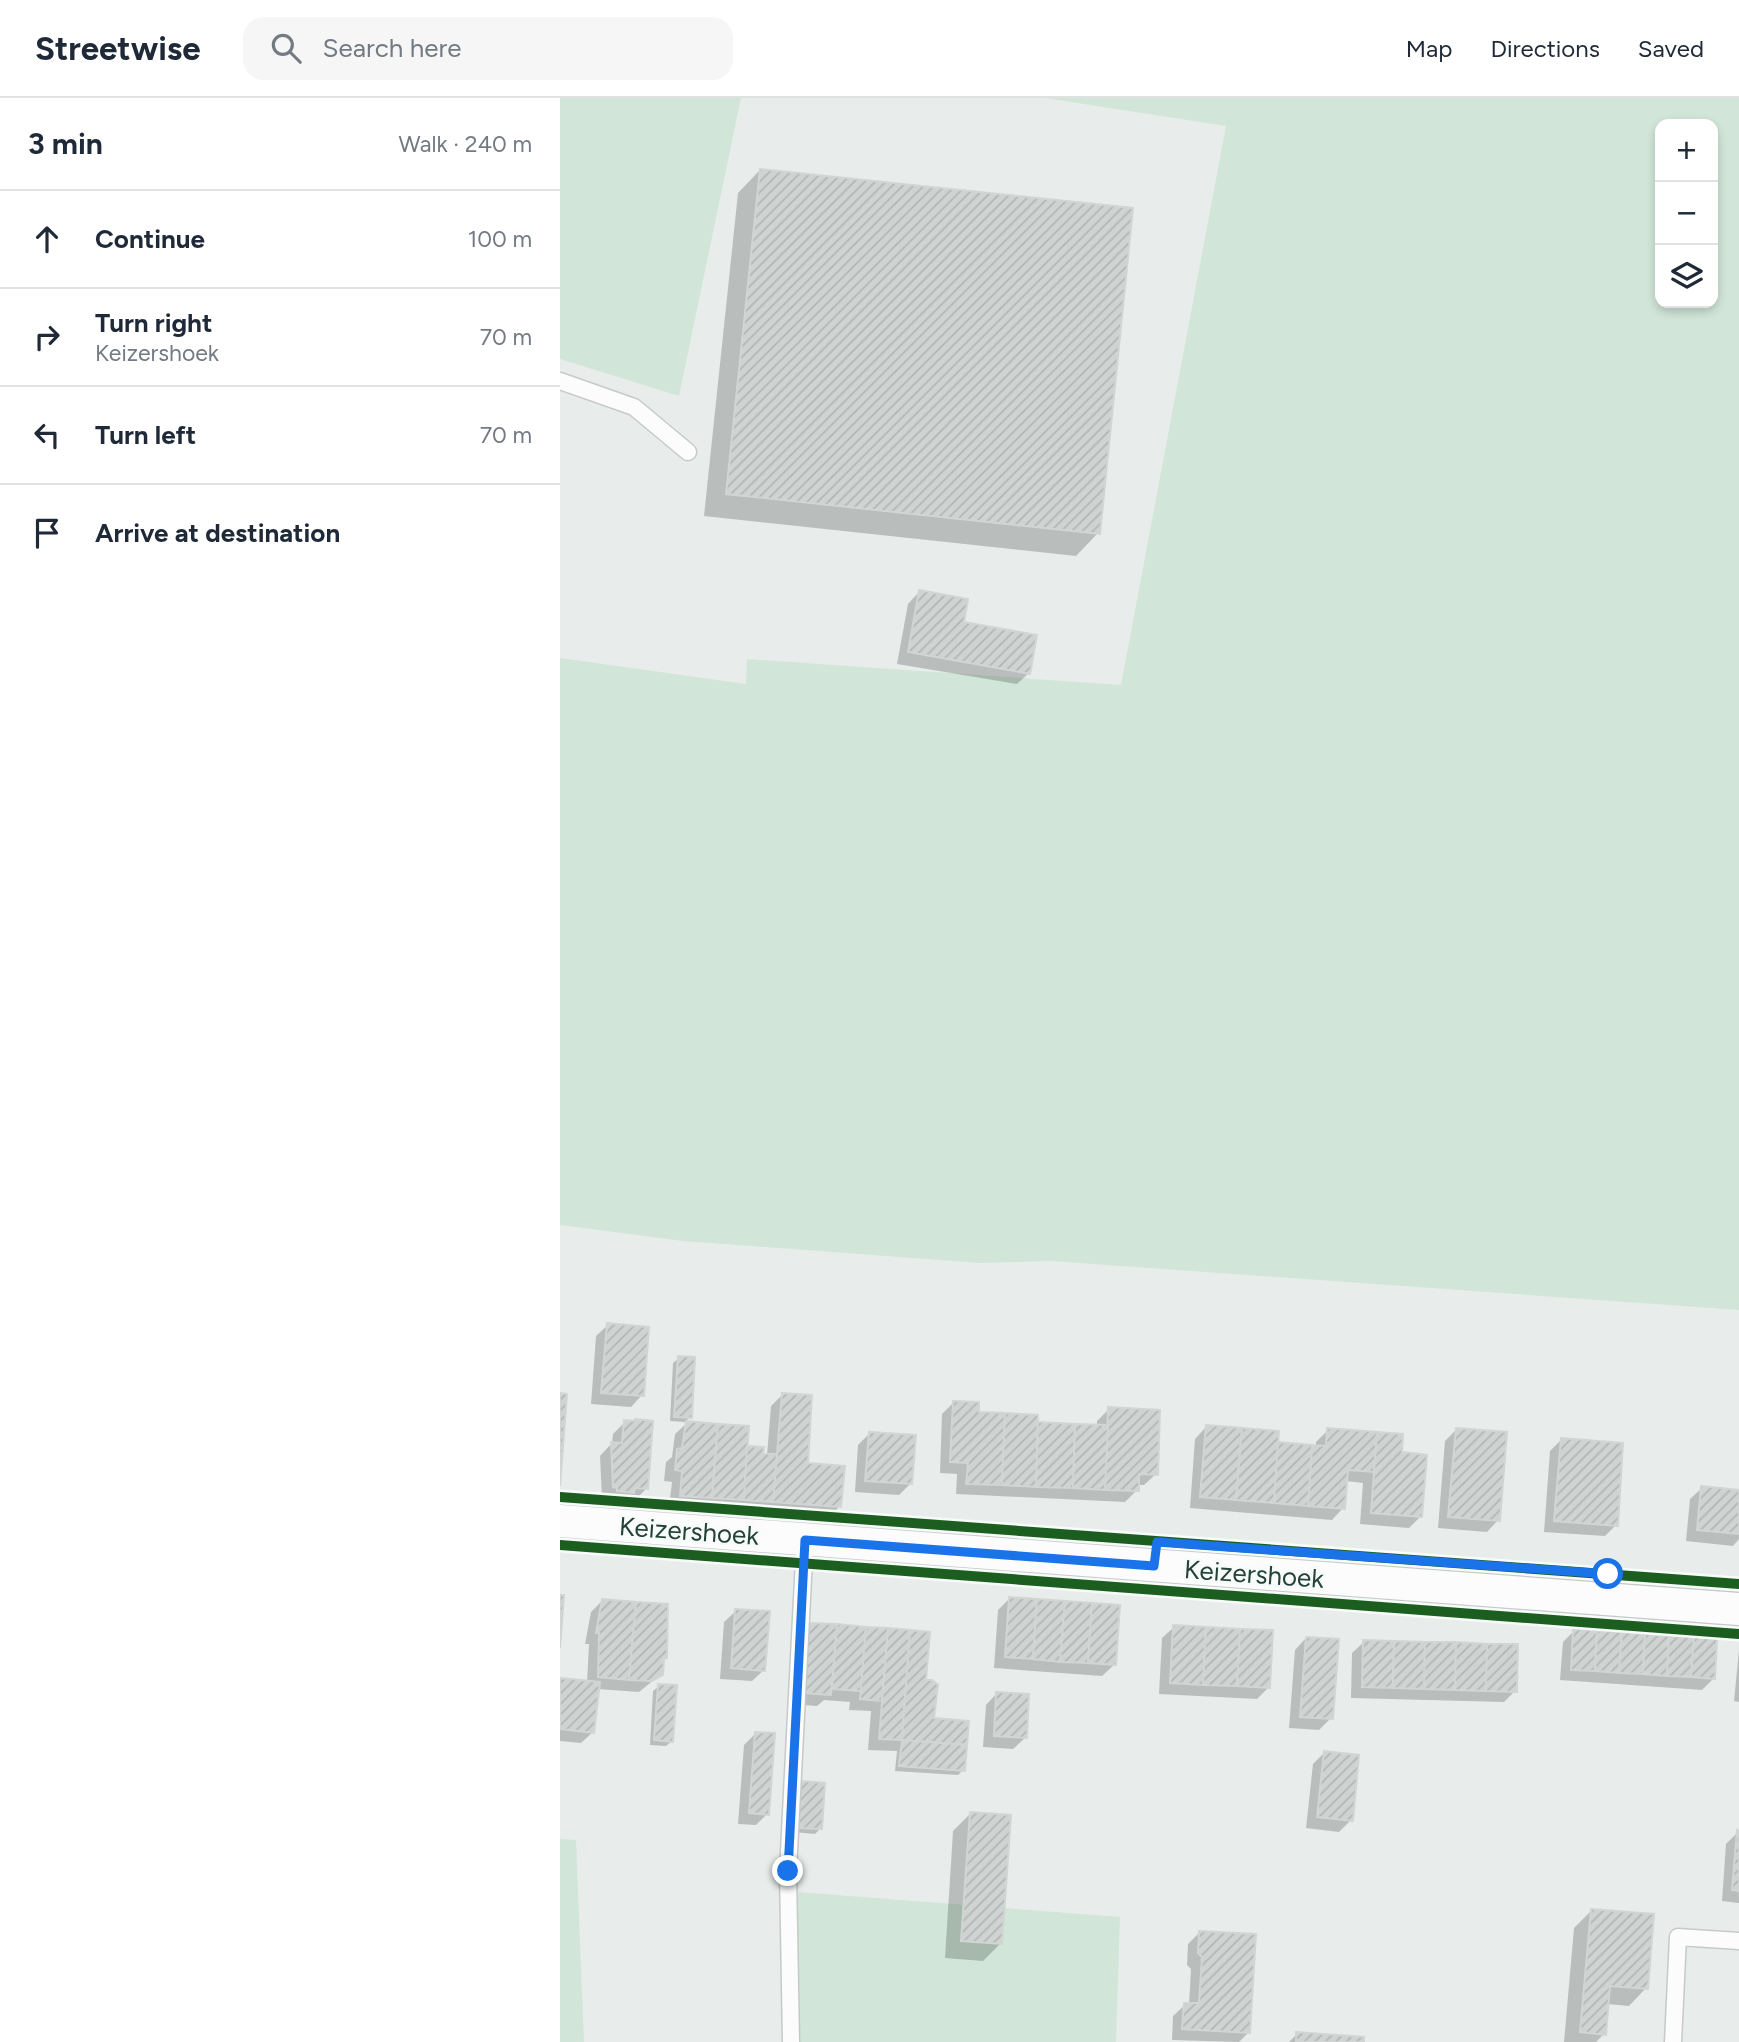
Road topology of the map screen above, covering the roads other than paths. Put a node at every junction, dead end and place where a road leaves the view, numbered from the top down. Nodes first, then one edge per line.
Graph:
1 (560, 381) edge
2 (688, 452) dead end
3 (560, 1521) edge
4 (805, 1540) junction
5 (1739, 1609) edge
6 (1739, 1941) edge
7 (790, 2042) edge
8 (1673, 2042) edge

1 - 2 lane
3 - 4 street, Keizershoek
4 - 5 street, Keizershoek
4 - 7 lane
6 - 8 lane

